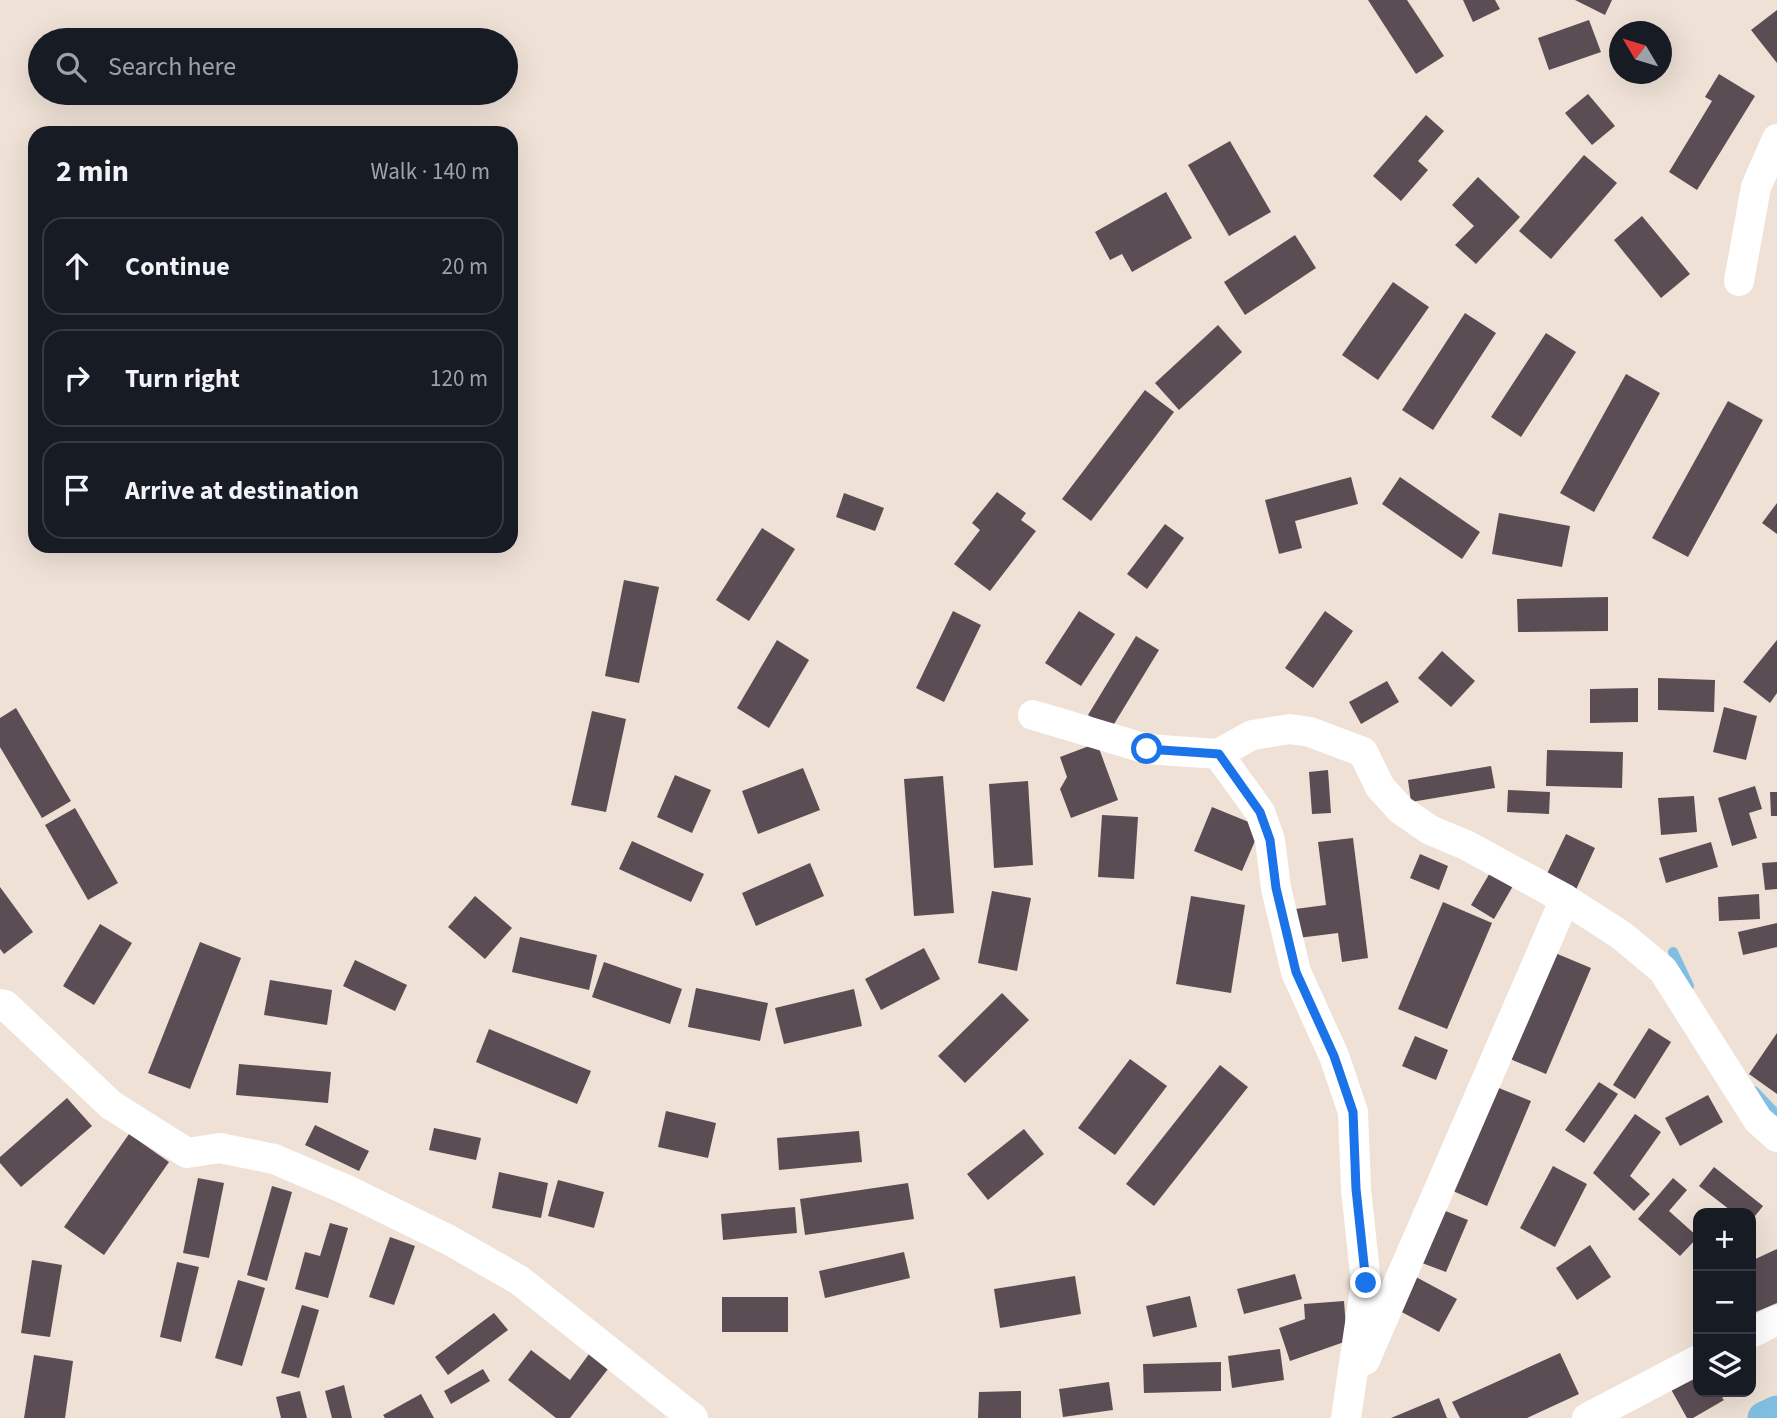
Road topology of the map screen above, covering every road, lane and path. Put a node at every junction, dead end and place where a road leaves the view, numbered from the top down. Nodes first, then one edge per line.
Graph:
1 (1777, 139) edge
2 (1739, 281) dead end
3 (1033, 715) dead end
4 (1219, 754) junction
5 (1565, 900) junction
6 (0, 1004) edge
7 (1777, 1137) edge
8 (1777, 1320) edge
9 (1756, 1330) edge
10 (1693, 1363) edge
11 (1348, 1407) edge
12 (693, 1418) edge
13 (1587, 1418) edge

1 - 2 street
3 - 4 street
4 - 5 street
4 - 11 street
5 - 7 street
5 - 11 street
6 - 12 street
8 - 9 street
10 - 13 street

